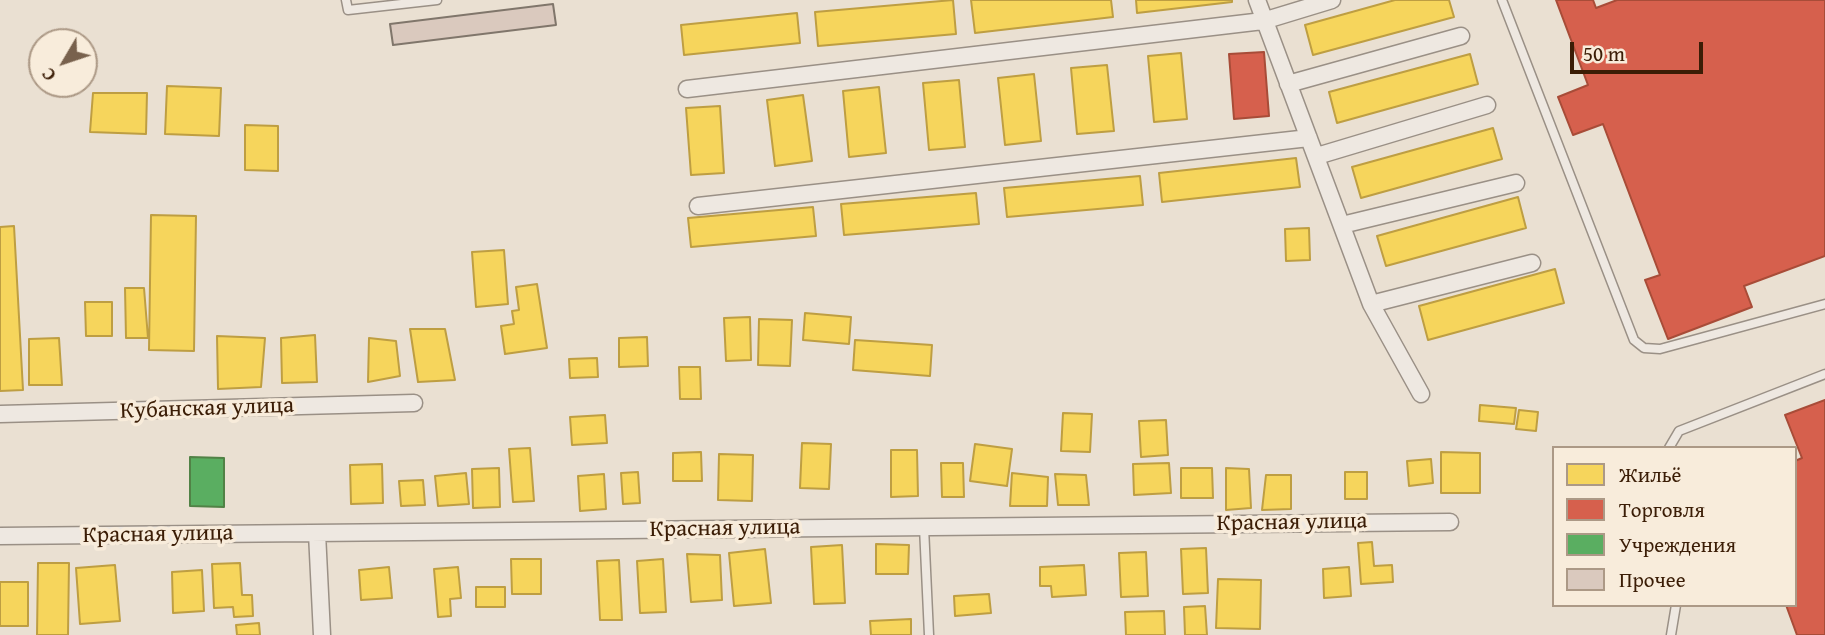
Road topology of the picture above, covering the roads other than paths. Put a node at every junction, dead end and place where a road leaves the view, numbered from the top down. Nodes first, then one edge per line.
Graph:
1 (346, 0) edge
2 (437, 0) edge
3 (1256, 0) edge
4 (1332, 0) edge
5 (1502, 0) edge
6 (1263, 21) junction
7 (1461, 36) dead end
8 (1288, 84) junction
9 (687, 89) dead end
10 (1487, 106) dead end
11 (1309, 138) junction
12 (1317, 156) junction
13 (1516, 183) dead end
14 (698, 206) dead end
15 (1342, 225) junction
16 (1532, 263) dead end
17 (1371, 304) junction
18 (1825, 304) edge
19 (1825, 374) edge
20 (1421, 394) dead end
21 (414, 403) dead end
22 (0, 414) edge
23 (1670, 446) edge
24 (1450, 522) dead end
25 (924, 527) junction
26 (317, 533) junction
27 (0, 536) edge
28 (1676, 607) edge
29 (322, 635) edge
30 (929, 635) edge
31 (1671, 635) edge

1 - 2 lane
3 - 6 street
4 - 6 street
5 - 18 lane
6 - 8 street
6 - 9 street
7 - 8 street
8 - 11 street
10 - 12 street
11 - 12 street
11 - 14 street
12 - 15 street
13 - 15 street
15 - 17 street
16 - 17 street
17 - 20 street
19 - 23 lane
21 - 22 street, Кубанская улица
24 - 25 street, Красная улица
25 - 26 street, Красная улица
25 - 30 lane
26 - 27 street, Красная улица
26 - 29 street
28 - 31 lane

